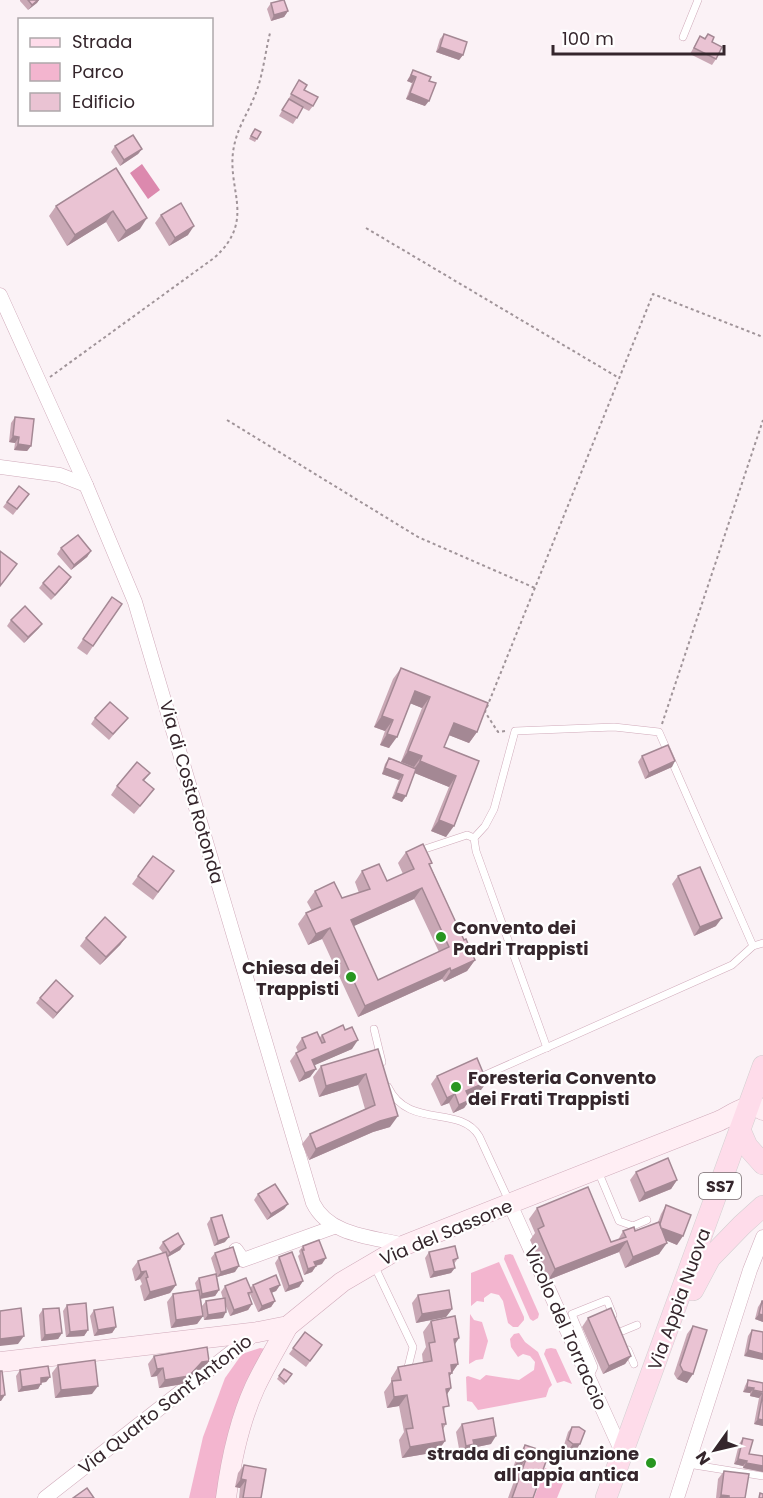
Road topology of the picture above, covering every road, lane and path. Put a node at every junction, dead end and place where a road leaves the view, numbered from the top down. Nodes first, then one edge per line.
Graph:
1 (698, 0) edge
2 (270, 33) dead end
3 (683, 38) dead end
4 (366, 228) dead end
5 (0, 295) edge
6 (763, 337) edge
7 (619, 378) junction
8 (40, 384) junction
9 (227, 420) dead end
10 (763, 420) edge
11 (0, 467) edge
12 (86, 485) junction
13 (535, 588) junction
14 (515, 731) junction
15 (659, 732) junction
16 (474, 838) junction
17 (422, 850) edge
18 (763, 943) edge
19 (753, 946) junction
20 (374, 1029) dead end
21 (547, 1048) junction
22 (763, 1066) edge
23 (383, 1070) edge
24 (483, 1076) edge
25 (386, 1080) edge
26 (755, 1109) edge
27 (719, 1121) junction
28 (740, 1130) junction
29 (763, 1164) edge
30 (597, 1169) junction
31 (763, 1197) edge
32 (510, 1204) junction
33 (763, 1206) edge
34 (647, 1220) dead end
35 (334, 1227) junction
36 (763, 1237) edge
37 (699, 1241) junction
38 (405, 1245) junction
39 (236, 1250) edge
40 (373, 1263) junction
41 (756, 1273) edge
42 (637, 1325) dead end
43 (288, 1326) junction
44 (258, 1332) junction
45 (620, 1332) junction
46 (662, 1346) junction
47 (0, 1362) edge
48 (634, 1364) dead end
49 (408, 1367) edge
50 (589, 1378) junction
51 (622, 1452) junction
52 (688, 1464) junction
53 (763, 1476) edge
54 (612, 1497) edge
55 (45, 1498) edge
56 (226, 1498) edge
57 (677, 1498) edge

1 - 3 lane
2 - 8 path
4 - 7 path
5 - 8 street, Via di Costa Rotonda
6 - 7 path
7 - 13 path
8 - 12 street, Via di Costa Rotonda
9 - 13 path
10 - 15 path
11 - 12 street
12 - 35 street, Via di Costa Rotonda
13 - 14 path
14 - 15 lane
14 - 16 lane
15 - 19 lane
16 - 17 lane
16 - 21 lane
18 - 19 lane
19 - 21 lane
20 - 23 lane
21 - 24 lane
22 - 26 main road, Via Appia Nuova / SS7
25 - 32 lane
26 - 27 main road, Via del Sassone
26 - 28 main road, Via Appia Nuova / SS7
27 - 28 main road
27 - 30 main road, Via del Sassone
28 - 29 main road
28 - 37 main road, Via Appia Nuova / SS7
30 - 32 main road, Via del Sassone
30 - 34 lane
31 - 37 main road
32 - 38 main road, Via del Sassone
32 - 50 street, Vicolo del Torraccio
33 - 46 main road
35 - 38 street
35 - 39 street
36 - 41 street
37 - 46 main road, Via Appia Nuova / SS7
38 - 40 main road, Via del Sassone
40 - 43 main road, Via del Sassone
40 - 49 lane
41 - 52 street
42 - 45 lane
43 - 44 main road, Via del Sassone
43 - 56 main road
44 - 47 main road, Via del Sassone
44 - 55 street, Via Quarto Sant'Antonio
45 - 48 lane
45 - 50 lane
46 - 51 main road, Via Appia Nuova / SS7
50 - 51 street, Vicolo del Torraccio
51 - 54 main road, Via Appia Nuova / SS7
52 - 53 lane
52 - 57 street

